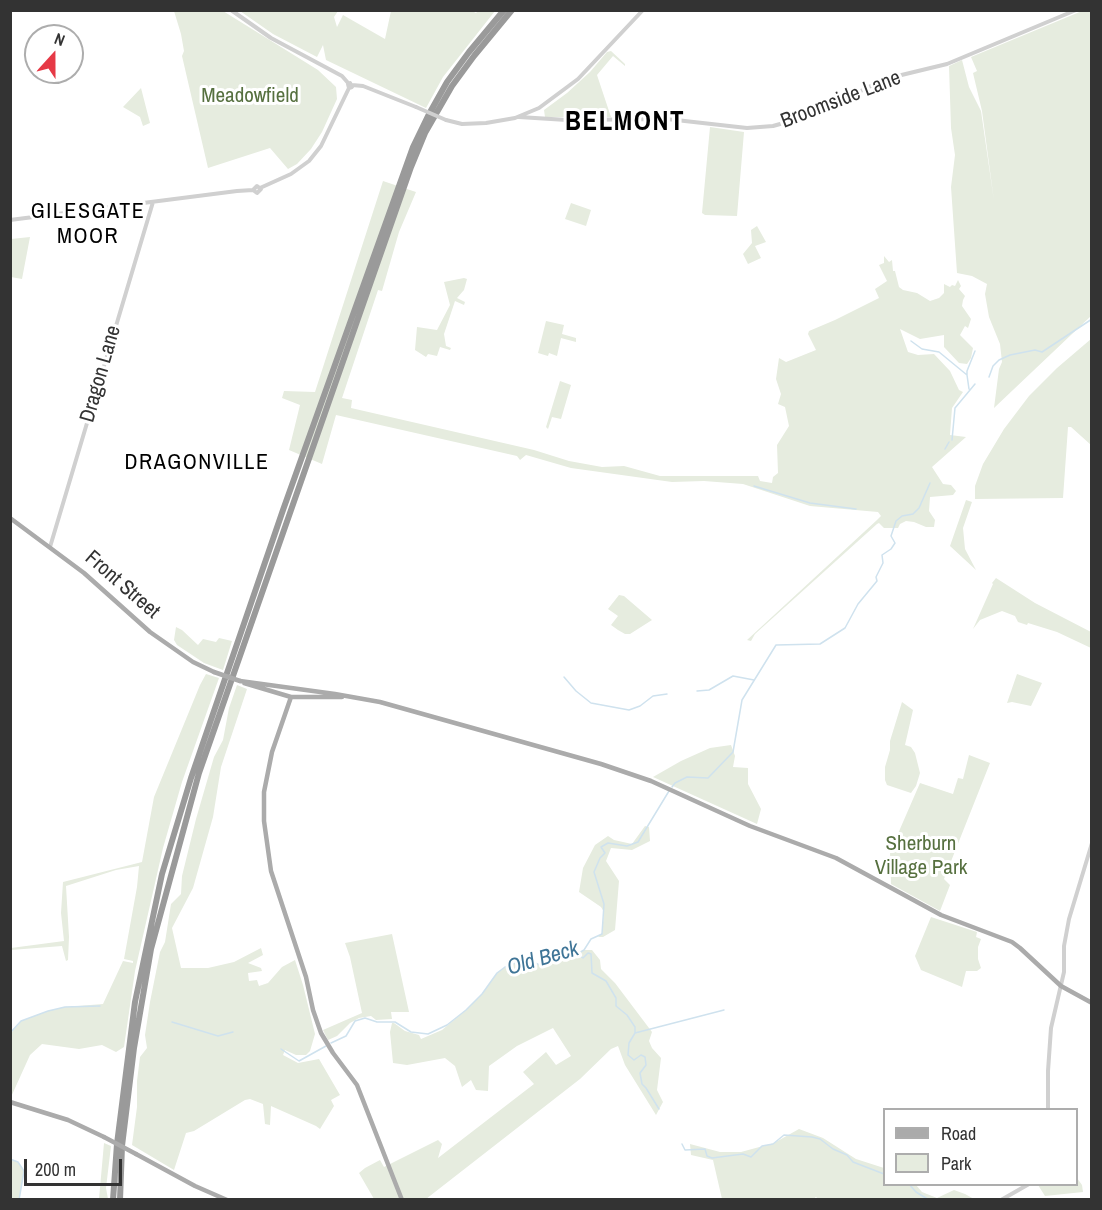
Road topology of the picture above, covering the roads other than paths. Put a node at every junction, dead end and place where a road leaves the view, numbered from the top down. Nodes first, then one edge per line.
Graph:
1 (231, 10) edge
2 (504, 10) edge
3 (512, 10) edge
4 (643, 10) edge
5 (1076, 10) edge
6 (350, 86) junction
7 (519, 117) junction
8 (153, 202) junction
9 (10, 220) edge
10 (10, 518) edge
11 (50, 547) junction
12 (240, 681) junction
13 (260, 685) junction
14 (291, 689) junction
15 (285, 694) junction
16 (291, 697) junction
17 (347, 697) junction
18 (285, 710) junction
19 (1092, 843) edge
20 (1061, 986) junction
21 (1092, 1003) edge
22 (10, 1102) edge
23 (1048, 1108) edge
24 (1027, 1186) edge
25 (113, 1200) edge
26 (120, 1200) edge
27 (227, 1200) edge
28 (402, 1200) edge
29 (1001, 1200) edge

1 - 6 street
2 - 25 highway
3 - 26 highway
4 - 7 street
5 - 7 street, Broomside Lane
6 - 7 street, bridge
6 - 8 street
8 - 9 street
8 - 11 street, Dragon Lane
10 - 11 main road, Front Street
11 - 12 main road, Front Street, bridge
12 - 13 main road
12 - 15 main road
13 - 14 main road
13 - 15 main road
14 - 15 main road
14 - 17 main road
15 - 16 main road
15 - 18 main road
16 - 17 main road
16 - 18 main road
17 - 20 main road
18 - 28 main road
19 - 20 street
20 - 21 main road
20 - 23 street
22 - 27 main road, bridge
24 - 29 street

